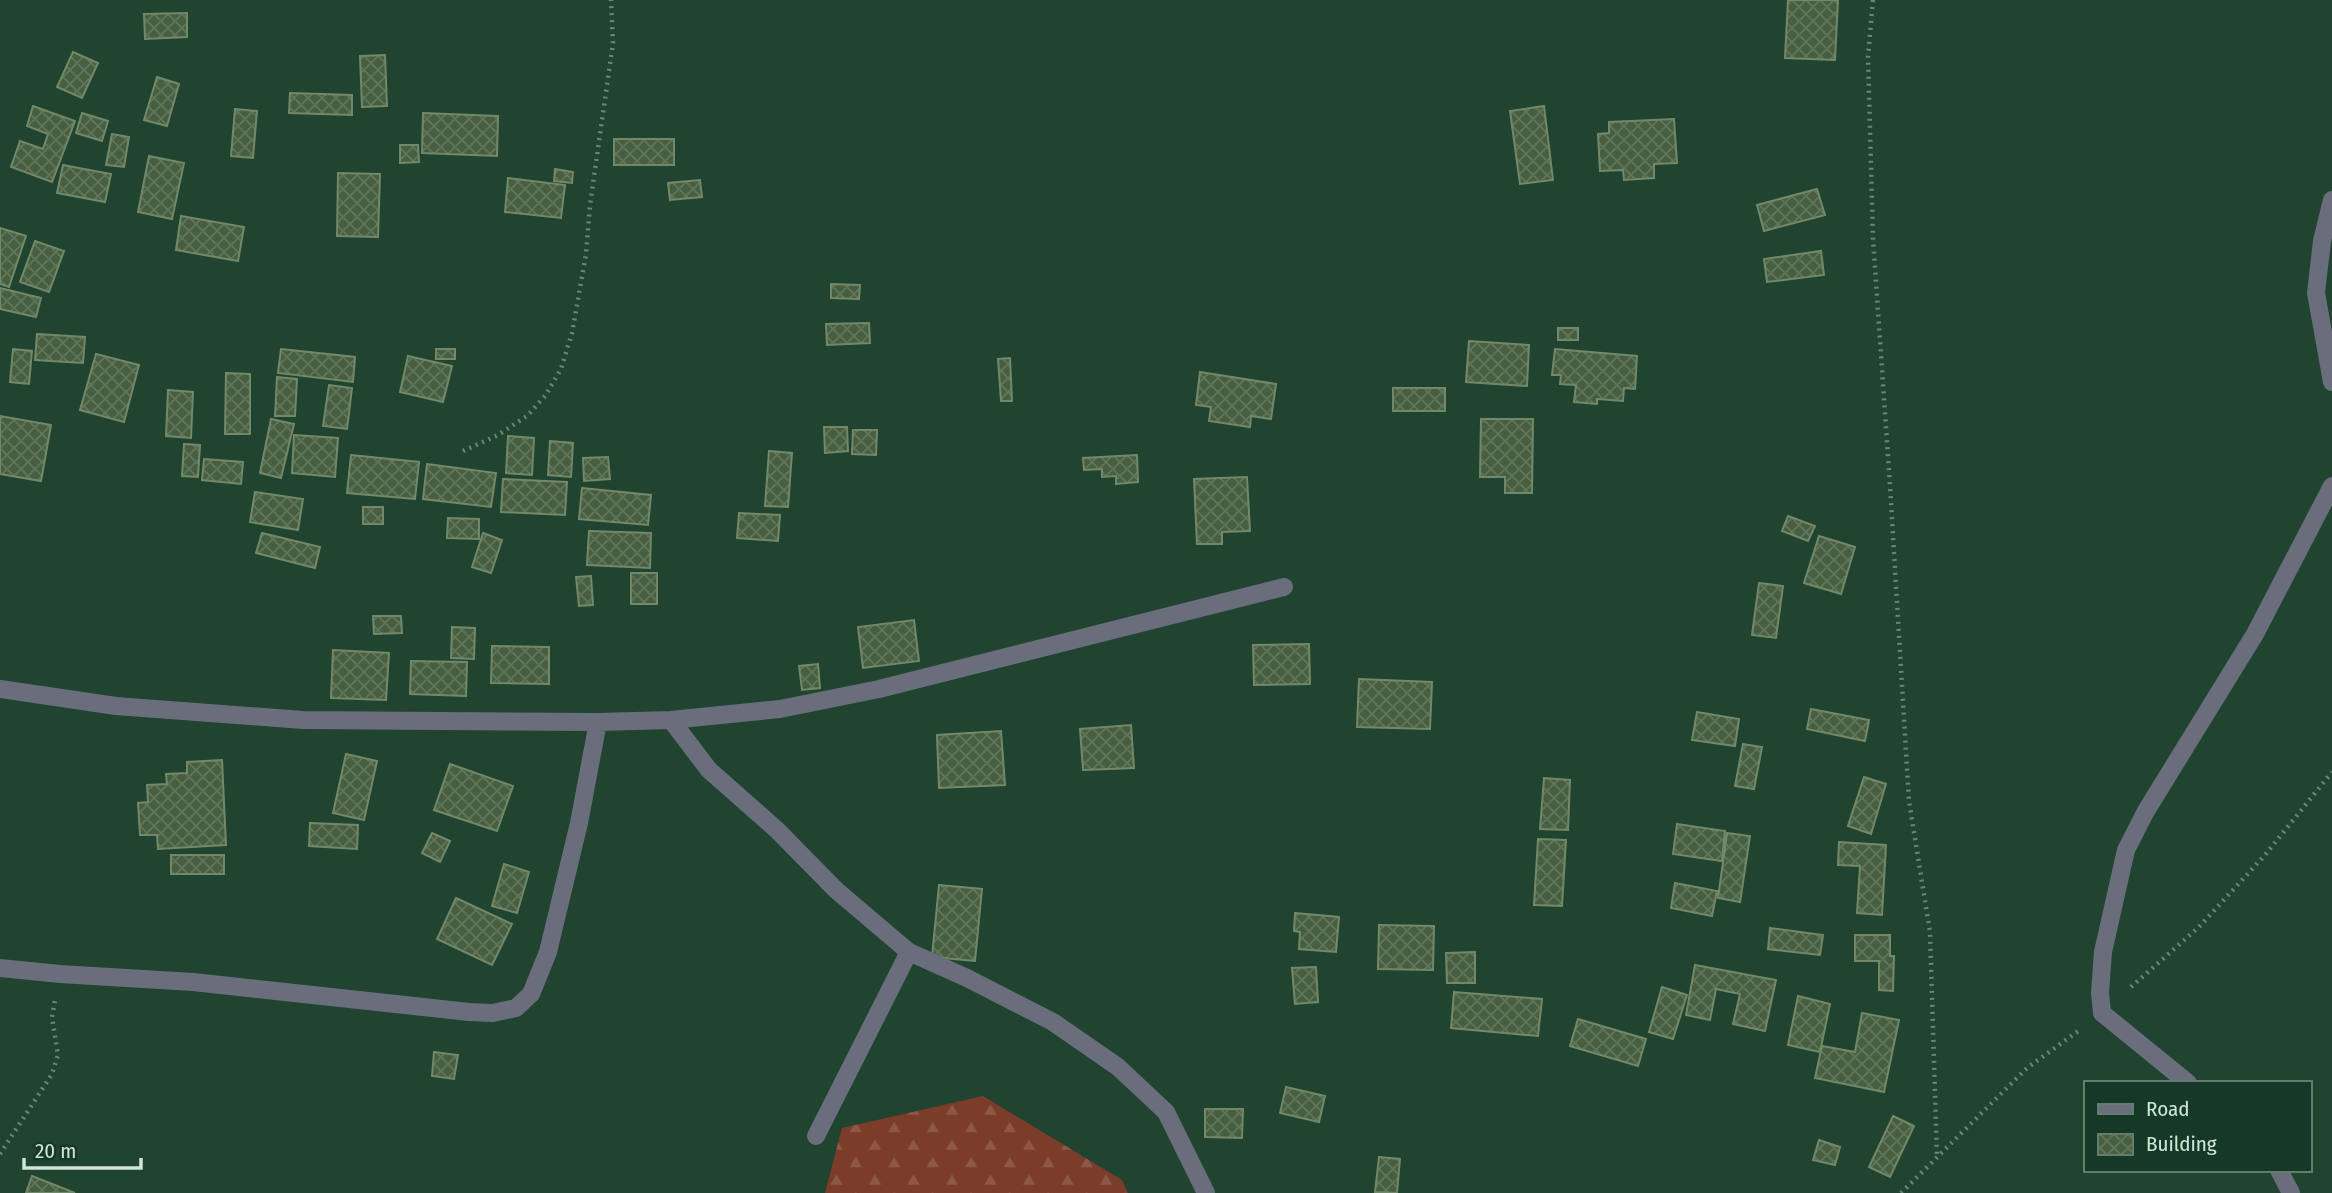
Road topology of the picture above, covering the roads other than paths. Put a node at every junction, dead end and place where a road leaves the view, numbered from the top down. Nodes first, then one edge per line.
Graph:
1 (2332, 201) edge
2 (2332, 382) edge
3 (2332, 486) edge
4 (1284, 587) dead end
5 (0, 689) edge
6 (671, 720) junction
7 (598, 722) junction
8 (909, 952) junction
9 (0, 968) edge
10 (2186, 1081) edge
11 (816, 1136) dead end
12 (2280, 1172) edge
13 (1206, 1193) edge
14 (2291, 1193) edge

1 - 2 street
3 - 10 street
4 - 6 street
5 - 7 street
6 - 7 street
6 - 8 street
7 - 9 street
8 - 11 street
8 - 13 street
12 - 14 street

